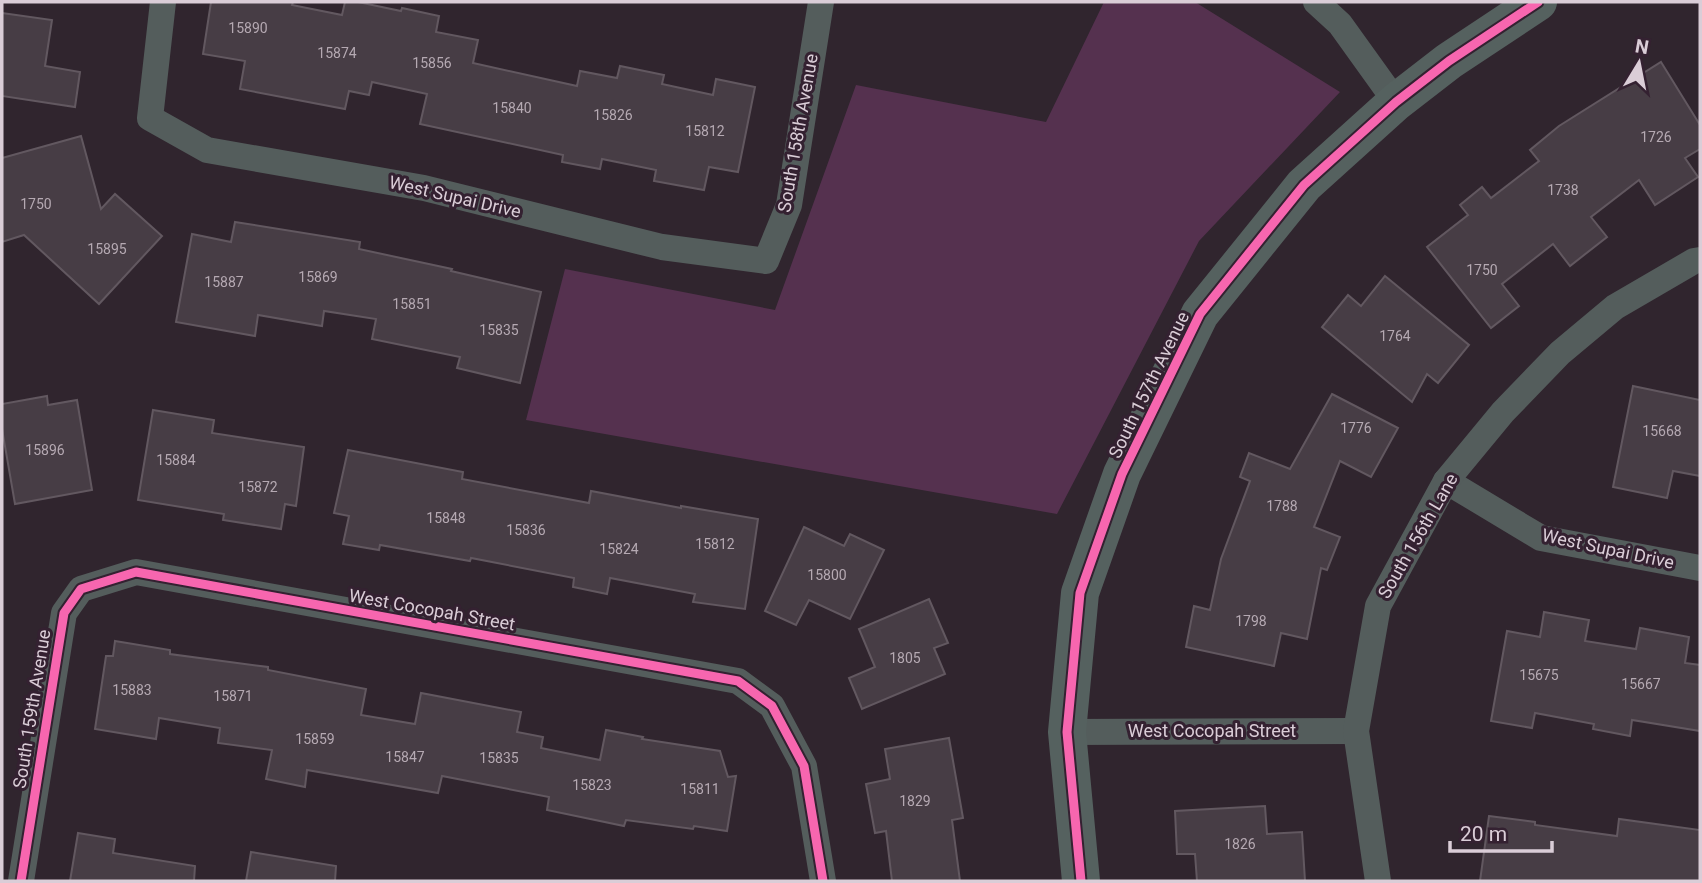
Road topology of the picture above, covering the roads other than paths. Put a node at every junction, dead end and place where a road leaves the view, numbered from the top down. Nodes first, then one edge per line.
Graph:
1 (163, 2) edge
2 (821, 2) edge
3 (1317, 2) edge
4 (1538, 2) edge
5 (1396, 102) junction
6 (1700, 260) edge
7 (765, 261) joint
8 (1446, 481) junction
9 (1700, 568) edge
10 (81, 589) joint
11 (1356, 731) junction
12 (1067, 732) junction
13 (21, 881) edge
14 (823, 881) edge
15 (1082, 881) edge
16 (1378, 881) edge

1 - 7 street, West Supai Drive
2 - 7 street, South 158th Avenue
3 - 5 street
4 - 5 street, South 157th Avenue
5 - 12 street, South 157th Avenue
6 - 8 street, South 156th Lane
8 - 9 street, West Supai Drive
8 - 11 street, South 156th Lane
10 - 13 street, South 159th Avenue
10 - 14 street, West Cocopah Street
11 - 12 street, West Cocopah Street
11 - 16 street, South 156th Lane
12 - 15 street, South 157th Avenue

